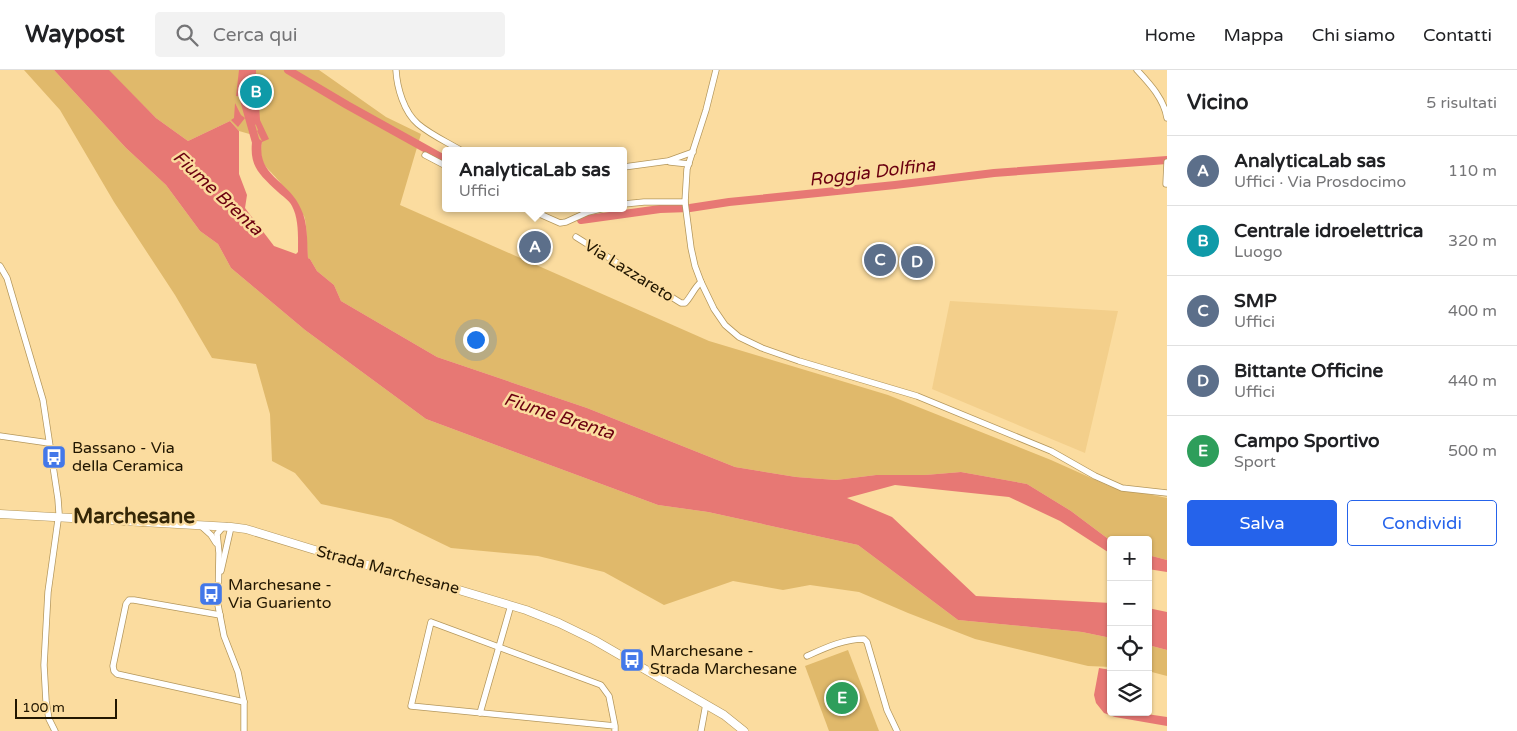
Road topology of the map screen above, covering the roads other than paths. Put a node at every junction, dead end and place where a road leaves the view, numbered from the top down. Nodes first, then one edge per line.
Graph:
1 (396, 70) edge
2 (716, 70) edge
3 (1137, 70) edge
4 (1167, 118) edge
5 (456, 147) edge
6 (692, 152) junction
7 (425, 155) dead end
8 (668, 161) junction
9 (442, 164) edge
10 (688, 164) junction
11 (1167, 165) edge
12 (627, 166) edge
13 (1166, 184) edge
14 (685, 203) junction
15 (627, 204) edge
16 (538, 212) edge
17 (588, 212) edge
18 (576, 237) dead end
19 (0, 266) edge
20 (701, 282) junction
21 (0, 436) edge
22 (49, 443) junction
23 (1167, 493) edge
24 (0, 514) edge
25 (58, 517) junction
26 (199, 524) junction
27 (228, 526) junction
28 (218, 547) junction
29 (218, 585) junction
30 (511, 605) junction
31 (220, 615) junction
32 (499, 646) junction
33 (807, 656) dead end
34 (244, 702) junction
35 (706, 704) junction
36 (480, 713) junction
37 (615, 729) edge
38 (55, 731) edge
39 (244, 731) edge
40 (701, 731) edge
41 (744, 731) edge
42 (898, 731) edge

1 - 5 street
2 - 6 street
3 - 4 street
6 - 8 street
6 - 10 street
7 - 9 street
8 - 10 street
8 - 12 street
10 - 14 street
11 - 13 street
14 - 15 street
14 - 20 street
16 - 17 street, Via Lazzareto
18 - 20 street, Via Lazzareto
19 - 22 street
20 - 23 street
21 - 22 street
22 - 25 street
24 - 25 main road, Strada Marchesane
25 - 26 main road, Strada Marchesane
25 - 38 street
26 - 27 main road, Strada Marchesane
26 - 28 street
27 - 28 street
27 - 29 street
27 - 30 main road, Strada Marchesane
28 - 29 street
29 - 31 street
30 - 32 street
30 - 35 main road, Strada Marchesane
31 - 34 street
31 - 34 street
32 - 36 street
32 - 36 street
32 - 37 street
33 - 42 street
34 - 39 street
35 - 40 street
35 - 41 main road, Strada Marchesane
36 - 37 street

